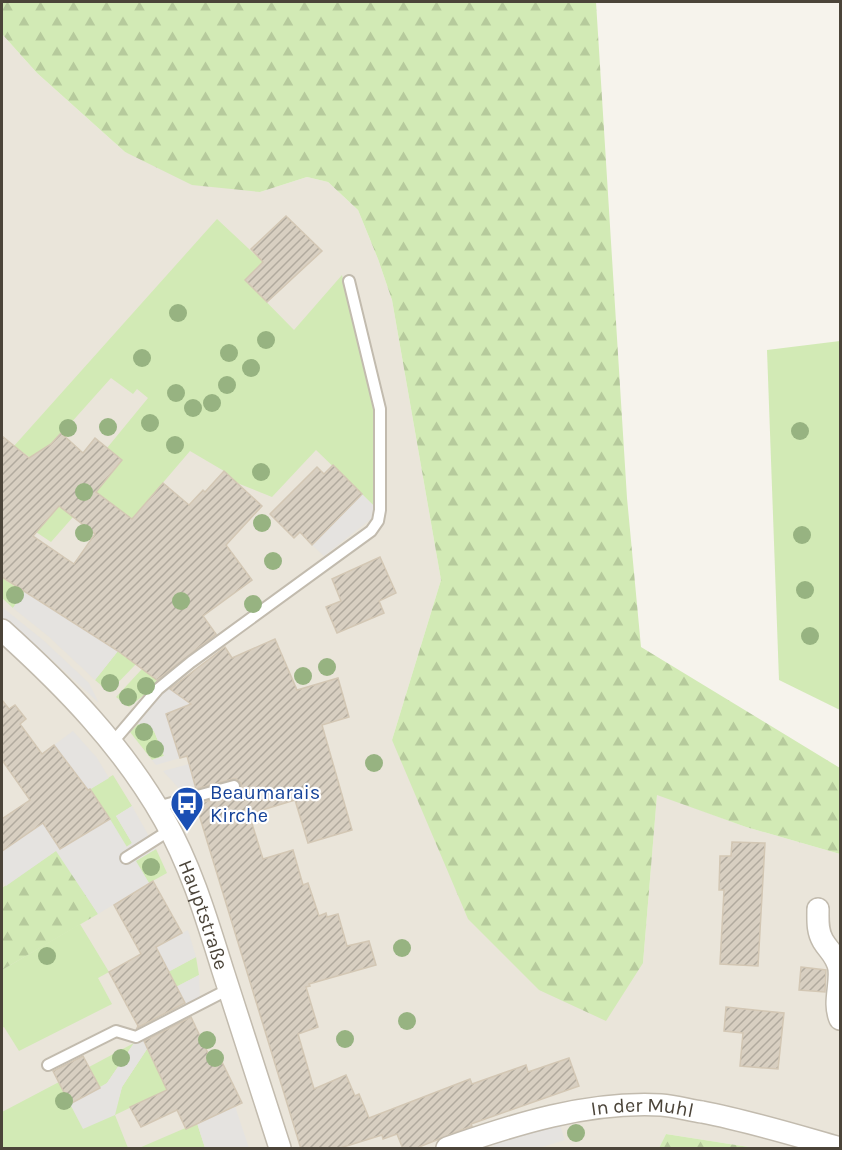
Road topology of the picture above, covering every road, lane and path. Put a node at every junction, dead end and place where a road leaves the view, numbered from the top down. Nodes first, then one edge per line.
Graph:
1 (349, 281) dead end
2 (2, 630) edge
3 (112, 743) junction
4 (234, 786) dead end
5 (157, 807) junction
6 (170, 830) junction
7 (126, 858) dead end
8 (818, 909) dead end
9 (229, 989) junction
10 (840, 1019) edge
11 (48, 1065) dead end
12 (280, 1149) edge
13 (447, 1149) edge
14 (840, 1149) edge

1 - 3 lane
2 - 3 street, Hauptstraße
3 - 5 street, Hauptstraße
4 - 5 lane
5 - 6 street, Hauptstraße
6 - 7 lane
6 - 9 street, Hauptstraße
8 - 10 street
9 - 11 lane
9 - 12 street, Hauptstraße
13 - 14 street, In der Muhl

